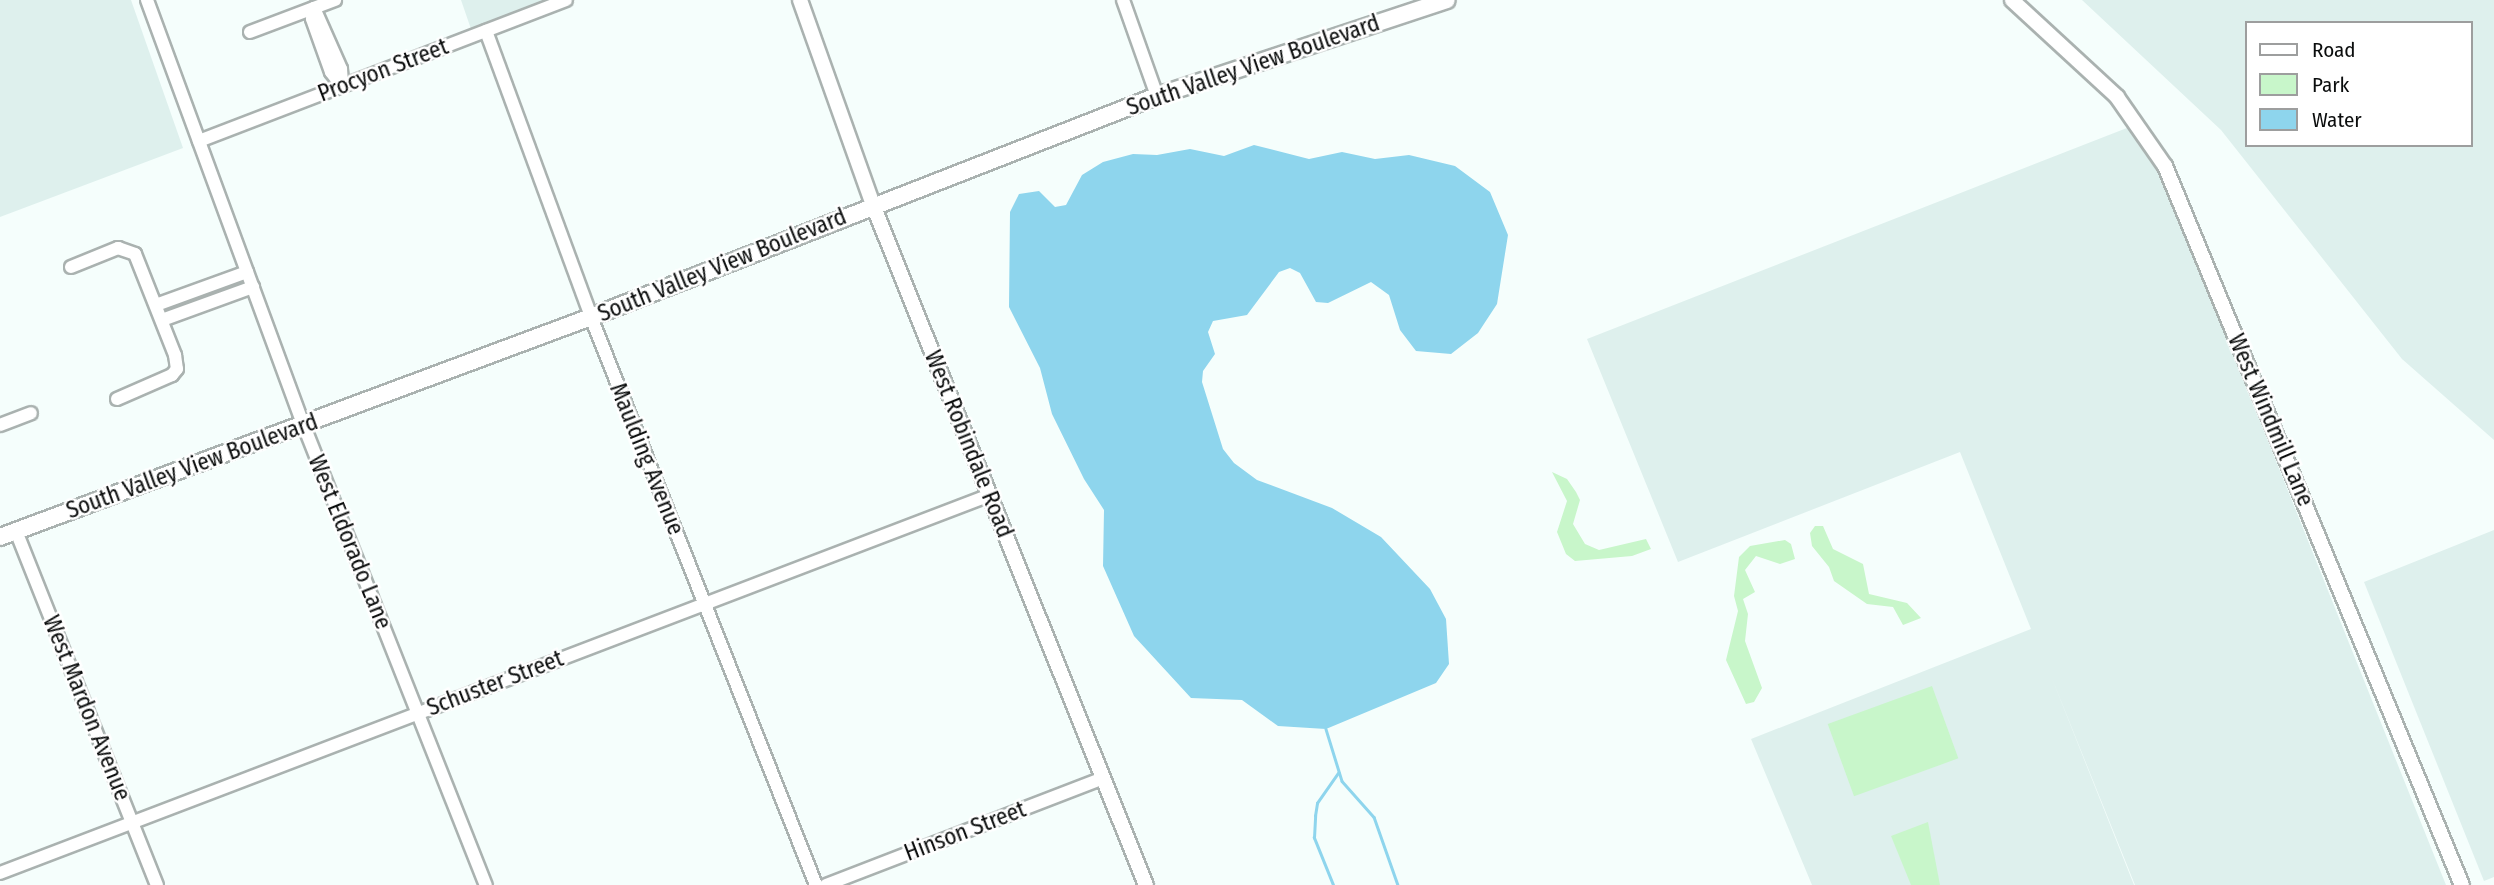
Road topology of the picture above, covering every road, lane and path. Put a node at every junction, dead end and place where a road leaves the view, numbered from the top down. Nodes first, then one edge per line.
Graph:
1 (147, 0) edge
2 (335, 0) edge
3 (566, 0) edge
4 (800, 0) edge
5 (1123, 0) edge
6 (1446, 0) edge
7 (2012, 0) edge
8 (314, 8) junction
9 (486, 31) junction
10 (250, 32) dead end
11 (342, 86) junction
12 (1157, 96) junction
13 (200, 141) junction
14 (873, 205) junction
15 (71, 267) dead end
16 (247, 272) junction
17 (253, 287) junction
18 (156, 305) junction
19 (591, 317) junction
20 (162, 320) junction
21 (117, 399) dead end
22 (32, 413) dead end
23 (0, 425) edge
24 (303, 426) junction
25 (990, 495) junction
26 (16, 531) junction
27 (0, 537) edge
28 (705, 605) junction
29 (417, 713) junction
30 (1103, 778) junction
31 (132, 822) junction
32 (0, 873) edge
33 (157, 885) edge
34 (486, 885) edge
35 (816, 885) edge
36 (826, 885) edge
37 (1146, 885) edge
38 (2462, 885) edge

1 - 13 street, West Eldorado Lane
2 - 8 street
3 - 9 street, Procyon Street
4 - 14 street, West Robindale Road
5 - 12 street
6 - 12 main road, South Valley View Boulevard
7 - 38 street, West Windmill Lane
8 - 10 street
8 - 11 street
9 - 11 street, Procyon Street
9 - 19 street, Maulding Avenue
11 - 13 street, Procyon Street
12 - 14 main road, South Valley View Boulevard
13 - 16 street, West Eldorado Lane
14 - 19 main road, South Valley View Boulevard
14 - 25 street, West Robindale Road
15 - 18 street
16 - 17 street, West Eldorado Lane
16 - 18 street
17 - 20 street
17 - 24 street, West Eldorado Lane
18 - 20 street
19 - 24 main road, South Valley View Boulevard
19 - 28 street, Maulding Avenue
20 - 21 street
22 - 23 street
24 - 26 main road, South Valley View Boulevard
24 - 29 street, West Eldorado Lane
25 - 28 street, Schuster Street
25 - 30 street, West Robindale Road
26 - 27 main road, South Valley View Boulevard
26 - 31 street, West Mardon Avenue
28 - 29 street, Schuster Street
28 - 35 street, Maulding Avenue
29 - 31 street, Schuster Street
29 - 34 street, West Eldorado Lane
30 - 36 street, Hinson Street
30 - 37 street, West Robindale Road
31 - 32 street, Schuster Street
31 - 33 street, West Mardon Avenue

